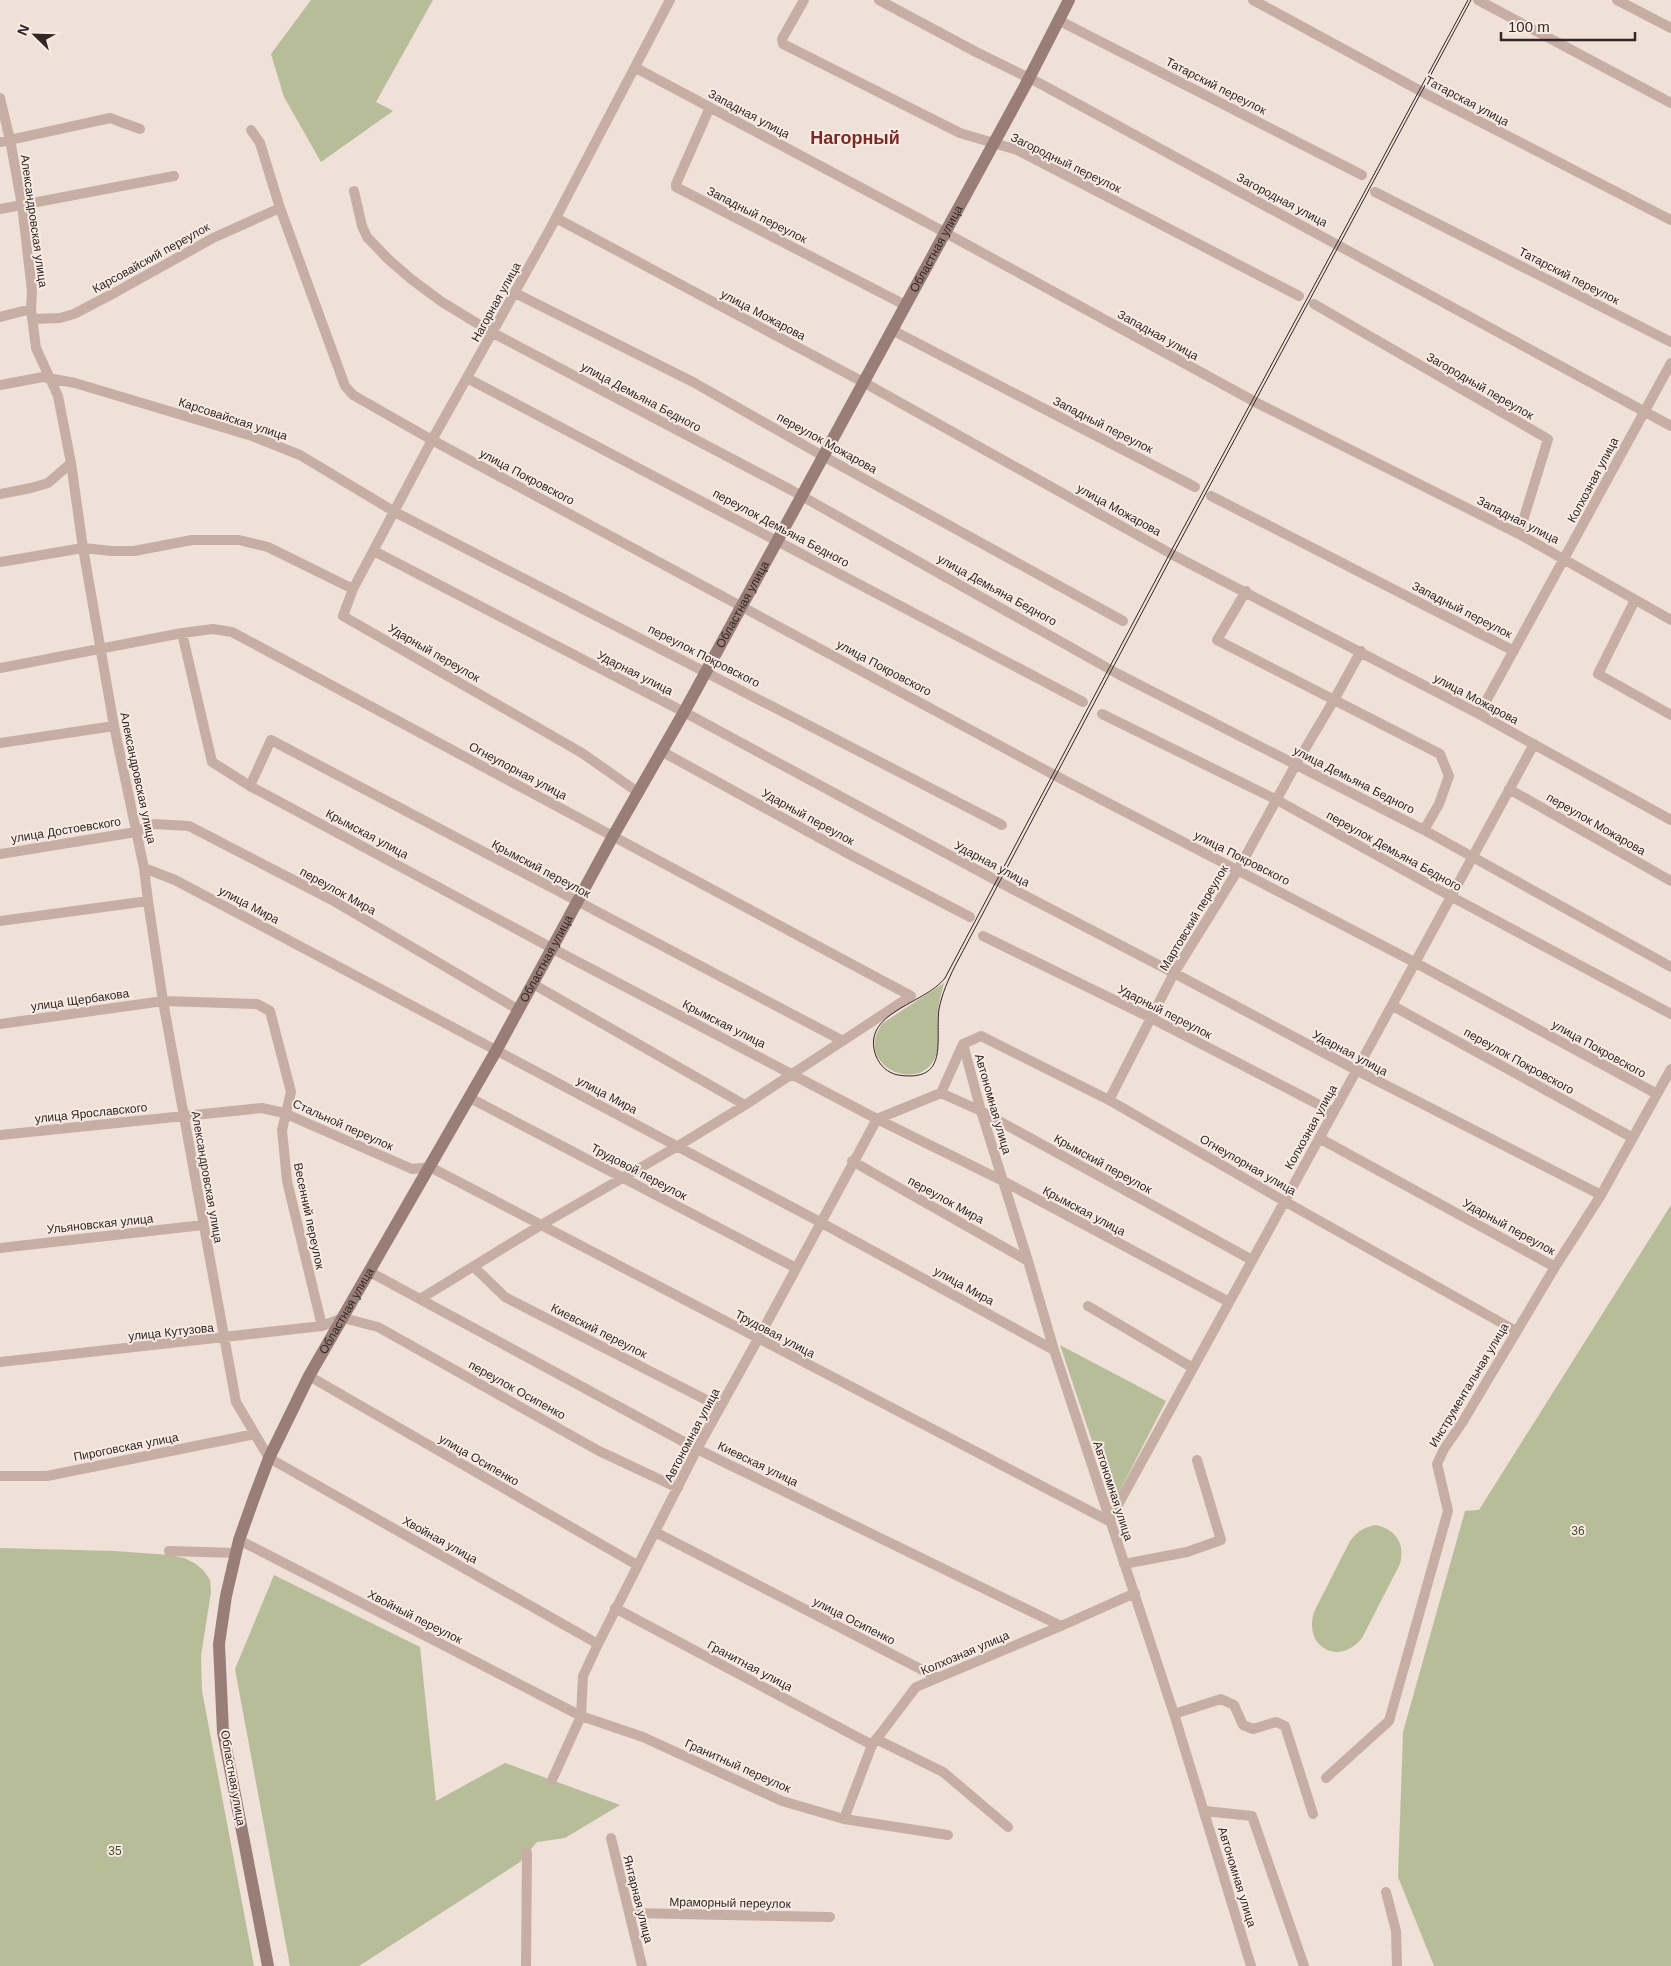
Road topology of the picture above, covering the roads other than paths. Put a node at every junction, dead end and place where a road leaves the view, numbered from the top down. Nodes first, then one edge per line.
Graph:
1 (670, 0) edge
2 (804, 0) edge
3 (879, 0) edge
4 (1069, 0) edge
5 (1253, 0) edge
6 (1478, 0) edge
7 (1617, 0) edge
8 (1058, 20) junction
9 (1671, 28) edge
10 (636, 68) junction
11 (1029, 78) junction
12 (0, 98) edge
13 (1671, 103) edge
14 (710, 107) junction
15 (140, 129) dead end
16 (251, 130) dead end
17 (5, 141) edge
18 (994, 143) junction
19 (1362, 174) dead end
20 (174, 176) dead end
21 (354, 191) dead end
22 (1375, 192) dead end
23 (22, 205) junction
24 (280, 208) junction
25 (0, 209) edge
26 (556, 218) junction
27 (1671, 220) edge
28 (944, 232) junction
29 (515, 292) junction
30 (1299, 296) dead end
31 (1314, 304) dead end
32 (906, 305) junction
33 (32, 314) junction
34 (0, 317) edge
35 (892, 330) junction
36 (493, 333) junction
37 (1671, 342) edge
38 (1671, 363) edge
39 (467, 378) junction
40 (51, 379) junction
41 (863, 382) junction
42 (0, 386) edge
43 (1644, 411) junction
44 (1671, 426) edge
45 (432, 440) junction
46 (823, 456) junction
47 (71, 463) junction
48 (1195, 487) dead end
49 (0, 494) edge
50 (802, 496) junction
51 (1211, 496) dead end
52 (395, 512) junction
53 (1519, 534) junction
54 (777, 540) junction
55 (83, 548) junction
56 (374, 551) junction
57 (1565, 558) junction
58 (0, 562) edge
59 (353, 589) junction
60 (1246, 591) junction
61 (1635, 600) junction
62 (741, 605) junction
63 (343, 616) joint
64 (1671, 620) edge
65 (1123, 621) dead end
66 (182, 634) junction
67 (101, 648) junction
68 (1514, 651) junction
69 (1361, 652) junction
70 (0, 668) edge
71 (706, 671) junction
72 (1334, 700) junction
73 (1083, 702) dead end
74 (684, 712) junction
75 (1102, 714) dead end
76 (1479, 714) junction
77 (1671, 715) edge
78 (114, 726) junction
79 (0, 742) edge
80 (1534, 744) junction
81 (661, 751) junction
82 (1296, 764) junction
83 (250, 786) junction
84 (1510, 789) junction
85 (639, 793) junction
86 (1277, 800) junction
87 (1671, 820) edge
88 (1002, 825) dead end
89 (1424, 830) junction
90 (136, 832) junction
91 (613, 836) junction
92 (0, 854) edge
93 (1474, 856) junction
94 (144, 868) junction
95 (1238, 870) junction
96 (1671, 882) edge
97 (1452, 897) junction
98 (148, 900) junction
99 (578, 903) junction
100 (970, 917) dead end
101 (0, 921) edge
102 (983, 936) dead end
103 (553, 949) junction
104 (1416, 963) junction
105 (1671, 967) edge
106 (1174, 973) junction
107 (533, 984) junction
108 (163, 1001) junction
109 (1393, 1006) junction
110 (519, 1010) junction
111 (1671, 1014) edge
112 (1151, 1018) junction
113 (0, 1024) edge
114 (843, 1041) junction
115 (962, 1044) junction
116 (496, 1051) junction
117 (1671, 1069) edge
118 (1358, 1071) junction
119 (792, 1074) junction
120 (941, 1093) junction
121 (1657, 1094) junction
122 (470, 1098) junction
123 (1109, 1100) junction
124 (745, 1105) junction
125 (981, 1112) junction
126 (1333, 1112) junction
127 (284, 1113) junction
128 (184, 1116) junction
129 (876, 1118) junction
130 (0, 1135) edge
131 (1319, 1138) junction
132 (1633, 1138) junction
133 (678, 1146) junction
134 (852, 1161) junction
135 (430, 1167) junction
136 (622, 1178) junction
137 (1003, 1181) junction
138 (1601, 1195) junction
139 (1284, 1201) junction
140 (820, 1222) junction
141 (203, 1225) junction
142 (541, 1225) junction
143 (0, 1248) edge
144 (1252, 1260) junction
145 (1028, 1261) junction
146 (474, 1267) junction
147 (1555, 1267) junction
148 (796, 1268) junction
149 (370, 1272) junction
150 (420, 1299) junction
151 (1229, 1302) junction
152 (1088, 1306) dead end
153 (343, 1318) junction
154 (322, 1326) junction
155 (1516, 1331) junction
156 (224, 1339) junction
157 (758, 1339) junction
158 (1054, 1350) junction
159 (0, 1362) edge
160 (1193, 1368) junction
161 (310, 1376) junction
162 (720, 1407) junction
163 (255, 1434) junction
164 (697, 1449) junction
165 (269, 1458) junction
166 (1197, 1460) dead end
167 (0, 1476) edge
168 (678, 1488) junction
169 (1110, 1521) junction
170 (655, 1532) junction
171 (239, 1540) junction
172 (168, 1551) dead end
173 (236, 1554) junction
174 (1124, 1564) junction
175 (637, 1565) junction
176 (1135, 1593) junction
177 (615, 1608) junction
178 (1062, 1626) junction
179 (598, 1644) junction
180 (936, 1677) junction
181 (1174, 1714) junction
182 (581, 1716) junction
183 (874, 1742) junction
184 (1326, 1778) dead end
185 (552, 1780) dead end
186 (1205, 1812) junction
187 (1313, 1814) dead end
188 (844, 1819) junction
189 (1008, 1827) dead end
190 (948, 1835) dead end
191 (611, 1838) dead end
192 (527, 1853) dead end
193 (1386, 1892) dead end
194 (630, 1913) junction
195 (830, 1917) dead end
196 (268, 1966) edge
197 (526, 1966) edge
198 (642, 1966) edge
199 (1251, 1966) edge
200 (1304, 1966) edge
201 (1397, 1966) edge

1 - 10 street, Нагорная улица
2 - 18 street, Загородный переулок
3 - 11 street, Загородная улица
4 - 8 main road, Областная улица
5 - 27 street, Татарская улица
6 - 13 street
7 - 9 street
8 - 11 main road, Областная улица
8 - 19 street, Татарский переулок
10 - 14 street, Западная улица
10 - 26 street, Нагорная улица
11 - 18 main road, Областная улица
11 - 43 street, Загородная улица
12 - 17 street, Александровская улица
14 - 28 street, Западная улица
14 - 32 street, Западный переулок
15 - 17 street
16 - 24 street, улица Покровского
17 - 23 street, Александровская улица
18 - 28 main road, Областная улица
18 - 30 street, Загородный переулок
20 - 23 street
21 - 36 street, улица Демьяна Бедного
22 - 37 street, Татарский переулок
23 - 25 street
23 - 33 street, Александровская улица
24 - 33 street, Карсовайский переулок
24 - 45 street, улица Покровского
26 - 29 street, Нагорная улица
26 - 41 street, улица Можарова
28 - 32 main road, Областная улица
28 - 53 street, Западная улица
29 - 36 street, Нагорная улица
29 - 46 street, переулок Можарова
31 - 53 street, Загородный переулок
32 - 35 main road, Областная улица
33 - 34 street, Карсовайский переулок
33 - 40 street, Александровская улица
35 - 41 main road, Областная улица
35 - 48 street, Западный переулок
36 - 39 street, Нагорная улица
36 - 50 street, улица Демьяна Бедного
38 - 43 street, Колхозная улица
39 - 45 street, Нагорная улица
39 - 54 street, переулок Демьяна Бедного
40 - 42 street, Карсовайская улица
40 - 47 street, Александровская улица
40 - 52 street, Карсовайская улица
41 - 46 main road, Областная улица
41 - 60 street, улица Можарова
43 - 44 street, Загородная улица
43 - 57 street, Колхозная улица
45 - 52 street, Нагорная улица
45 - 62 street, улица Покровского
46 - 50 main road, Областная улица
46 - 65 street, переулок Можарова
47 - 49 street
47 - 55 street, Александровская улица
50 - 54 main road, Областная улица
50 - 82 street, улица Демьяна Бедного
51 - 68 street, Западный переулок
52 - 56 street, Нагорная улица
52 - 71 street, переулок Покровского
53 - 57 street, Западная улица
54 - 62 main road, Областная улица
54 - 73 street, переулок Демьяна Бедного
55 - 58 street
55 - 59 street
55 - 67 street, Александровская улица
56 - 59 street, Нагорная улица
56 - 74 street, Ударная улица
57 - 61 street, Западная улица
57 - 68 street, Колхозная улица
59 - 63 street, Нагорная улица
60 - 69 street, улица Можарова
60 - 72 street
61 - 64 street, Западная улица
61 - 77 street
62 - 71 main road, Областная улица
62 - 95 street, улица Покровского
63 - 85 street, Ударный переулок
66 - 67 street, Огнеупорная улица
66 - 83 street, Крымская улица
66 - 91 street, Огнеупорная улица
67 - 70 street, Огнеупорная улица
67 - 78 street, Александровская улица
68 - 76 street, Колхозная улица
69 - 72 street, Мартовский переулок
69 - 76 street, улица Можарова
71 - 74 main road, Областная улица
71 - 88 street, переулок Покровского
72 - 82 street, Мартовский переулок
72 - 89 street
74 - 81 main road, Областная улица
74 - 106 street, Ударная улица
75 - 86 street, переулок Демьяна Бедного
76 - 80 street, улица Можарова
78 - 79 street
78 - 90 street, Александровская улица
80 - 84 street, Колхозная улица
80 - 87 street, улица Можарова
81 - 85 main road, Областная улица
81 - 100 street, Ударный переулок
82 - 86 street, Мартовский переулок
82 - 89 street, улица Демьяна Бедного
83 - 99 street, Крымский переулок
83 - 103 street, Крымская улица
84 - 93 street, Колхозная улица
84 - 96 street, переулок Можарова
85 - 91 main road, Областная улица
86 - 95 street, Мартовский переулок
86 - 97 street, переулок Демьяна Бедного
89 - 93 street, улица Демьяна Бедного
90 - 92 street, улица Достоевского
90 - 94 street, Александровская улица
90 - 110 street, переулок Мира
91 - 99 main road, Областная улица
91 - 114 street, Огнеупорная улица
93 - 97 street, Колхозная улица
93 - 105 street, улица Демьяна Бедного
94 - 98 street, Александровская улица
94 - 116 street, улица Мира
95 - 104 street, улица Покровского
95 - 106 street, Мартовский переулок
97 - 104 street, Колхозная улица
97 - 111 street, переулок Демьяна Бедного
98 - 101 street
98 - 108 street, Александровская улица
99 - 103 main road, Областная улица
99 - 114 street, Крымский переулок
102 - 112 street, Ударный переулок
103 - 107 main road, Областная улица
103 - 119 street, Крымская улица
104 - 109 street, Колхозная улица
104 - 121 street, улица Покровского
106 - 112 street, Мартовский переулок
106 - 118 street, Ударная улица
107 - 110 main road, Областная улица
107 - 124 street
108 - 113 street, улица Щербакова
108 - 127 street, Весенний переулок
108 - 128 street, Александровская улица
109 - 118 street, Колхозная улица
109 - 132 street, переулок Покровского
110 - 116 main road, Областная улица
112 - 123 street, Мартовский переулок
112 - 126 street, Ударный переулок
114 - 119 street
115 - 120 street, Автономная улица
115 - 123 street, Огнеупорная улица
115 - 125 street, Автономная улица
116 - 122 main road, Областная улица
116 - 133 street, улица Мира
117 - 121 street, Инструментальная улица
118 - 126 street, Колхозная улица
118 - 138 street, Ударная улица
119 - 124 street
119 - 129 street, Крымская улица
120 - 125 street, Крымский переулок
120 - 129 street
121 - 132 street, Инструментальная улица
122 - 135 main road, Областная улица
122 - 136 street, Трудовой переулок
123 - 139 street, Огнеупорная улица
124 - 133 street
125 - 137 street, Автономная улица
125 - 144 street, Крымский переулок
126 - 131 street, Колхозная улица
127 - 128 street, Стальной переулок
127 - 135 street, Стальной переулок
127 - 154 street, Весенний переулок
128 - 130 street, улица Ярославского
128 - 141 street, Александровская улица
129 - 134 street, Автономная улица
129 - 137 street, Крымская улица
131 - 139 street, Колхозная улица
131 - 147 street, Ударный переулок
132 - 138 street, Инструментальная улица
133 - 136 street
133 - 140 street, улица Мира
134 - 140 street, Автономная улица
134 - 145 street, переулок Мира
135 - 142 street, Трудовая улица
135 - 149 main road, Областная улица
136 - 142 street
136 - 148 street, Трудовой переулок
137 - 145 street, Автономная улица
137 - 151 street, Крымская улица
138 - 147 street, Инструментальная улица
139 - 144 street, Колхозная улица
139 - 155 street, Огнеупорная улица
140 - 148 street, Автономная улица
140 - 158 street, улица Мира
141 - 143 street, Ульяновская улица
141 - 156 street, Александровская улица
142 - 146 street
142 - 157 street, Трудовая улица
144 - 151 street, Колхозная улица
145 - 158 street, Автономная улица
146 - 150 street
146 - 162 street, Киевский переулок
147 - 155 street, Инструментальная улица
148 - 157 street, Автономная улица
149 - 150 street, Киевская улица
149 - 153 main road, Областная улица
150 - 164 street, Киевская улица
151 - 160 street, Колхозная улица
152 - 160 street
153 - 154 street, улица Кутузова
153 - 161 main road, Областная улица
153 - 168 street, переулок Осипенко
154 - 156 street, улица Кутузова
155 - 184 street, Инструментальная улица
156 - 159 street, улица Кутузова
156 - 163 street, Александровская улица
157 - 162 street, Автономная улица
157 - 169 street, Трудовая улица
158 - 169 street, Автономная улица
160 - 169 street, Колхозная улица
161 - 165 main road, Областная улица
161 - 175 street, улица Осипенко
162 - 164 street, Автономная улица
163 - 165 street, Александровская улица
163 - 167 street, Пироговская улица
164 - 168 street, Автономная улица
164 - 178 street, Киевская улица
165 - 171 main road, Областная улица
165 - 179 street, Хвойная улица
166 - 174 street
168 - 170 street, Автономная улица
169 - 174 street, Автономная улица
170 - 175 street, Автономная улица
170 - 180 street, улица Осипенко
171 - 173 main road, Областная улица
171 - 182 street, Хвойный переулок
172 - 173 street
173 - 196 main road, Областная улица
174 - 176 street, Автономная улица
175 - 177 street, Автономная улица
176 - 178 street, Колхозная улица
176 - 181 street, Автономная улица
177 - 179 street, Автономная улица
177 - 183 street, Гранитная улица
178 - 180 street, Колхозная улица
179 - 182 street, Автономная улица
180 - 183 street, Колхозная улица
181 - 186 street, Автономная улица
181 - 187 street
182 - 185 street, Автономная улица
182 - 188 street, Гранитный переулок
183 - 188 street, Колхозная улица
183 - 189 street, Гранитная улица
186 - 199 street, Автономная улица
186 - 200 street
188 - 190 street, Гранитный переулок
191 - 194 street, Янтарная улица
192 - 197 street
193 - 201 street
194 - 195 street, Мраморный переулок
194 - 198 street, Янтарная улица

